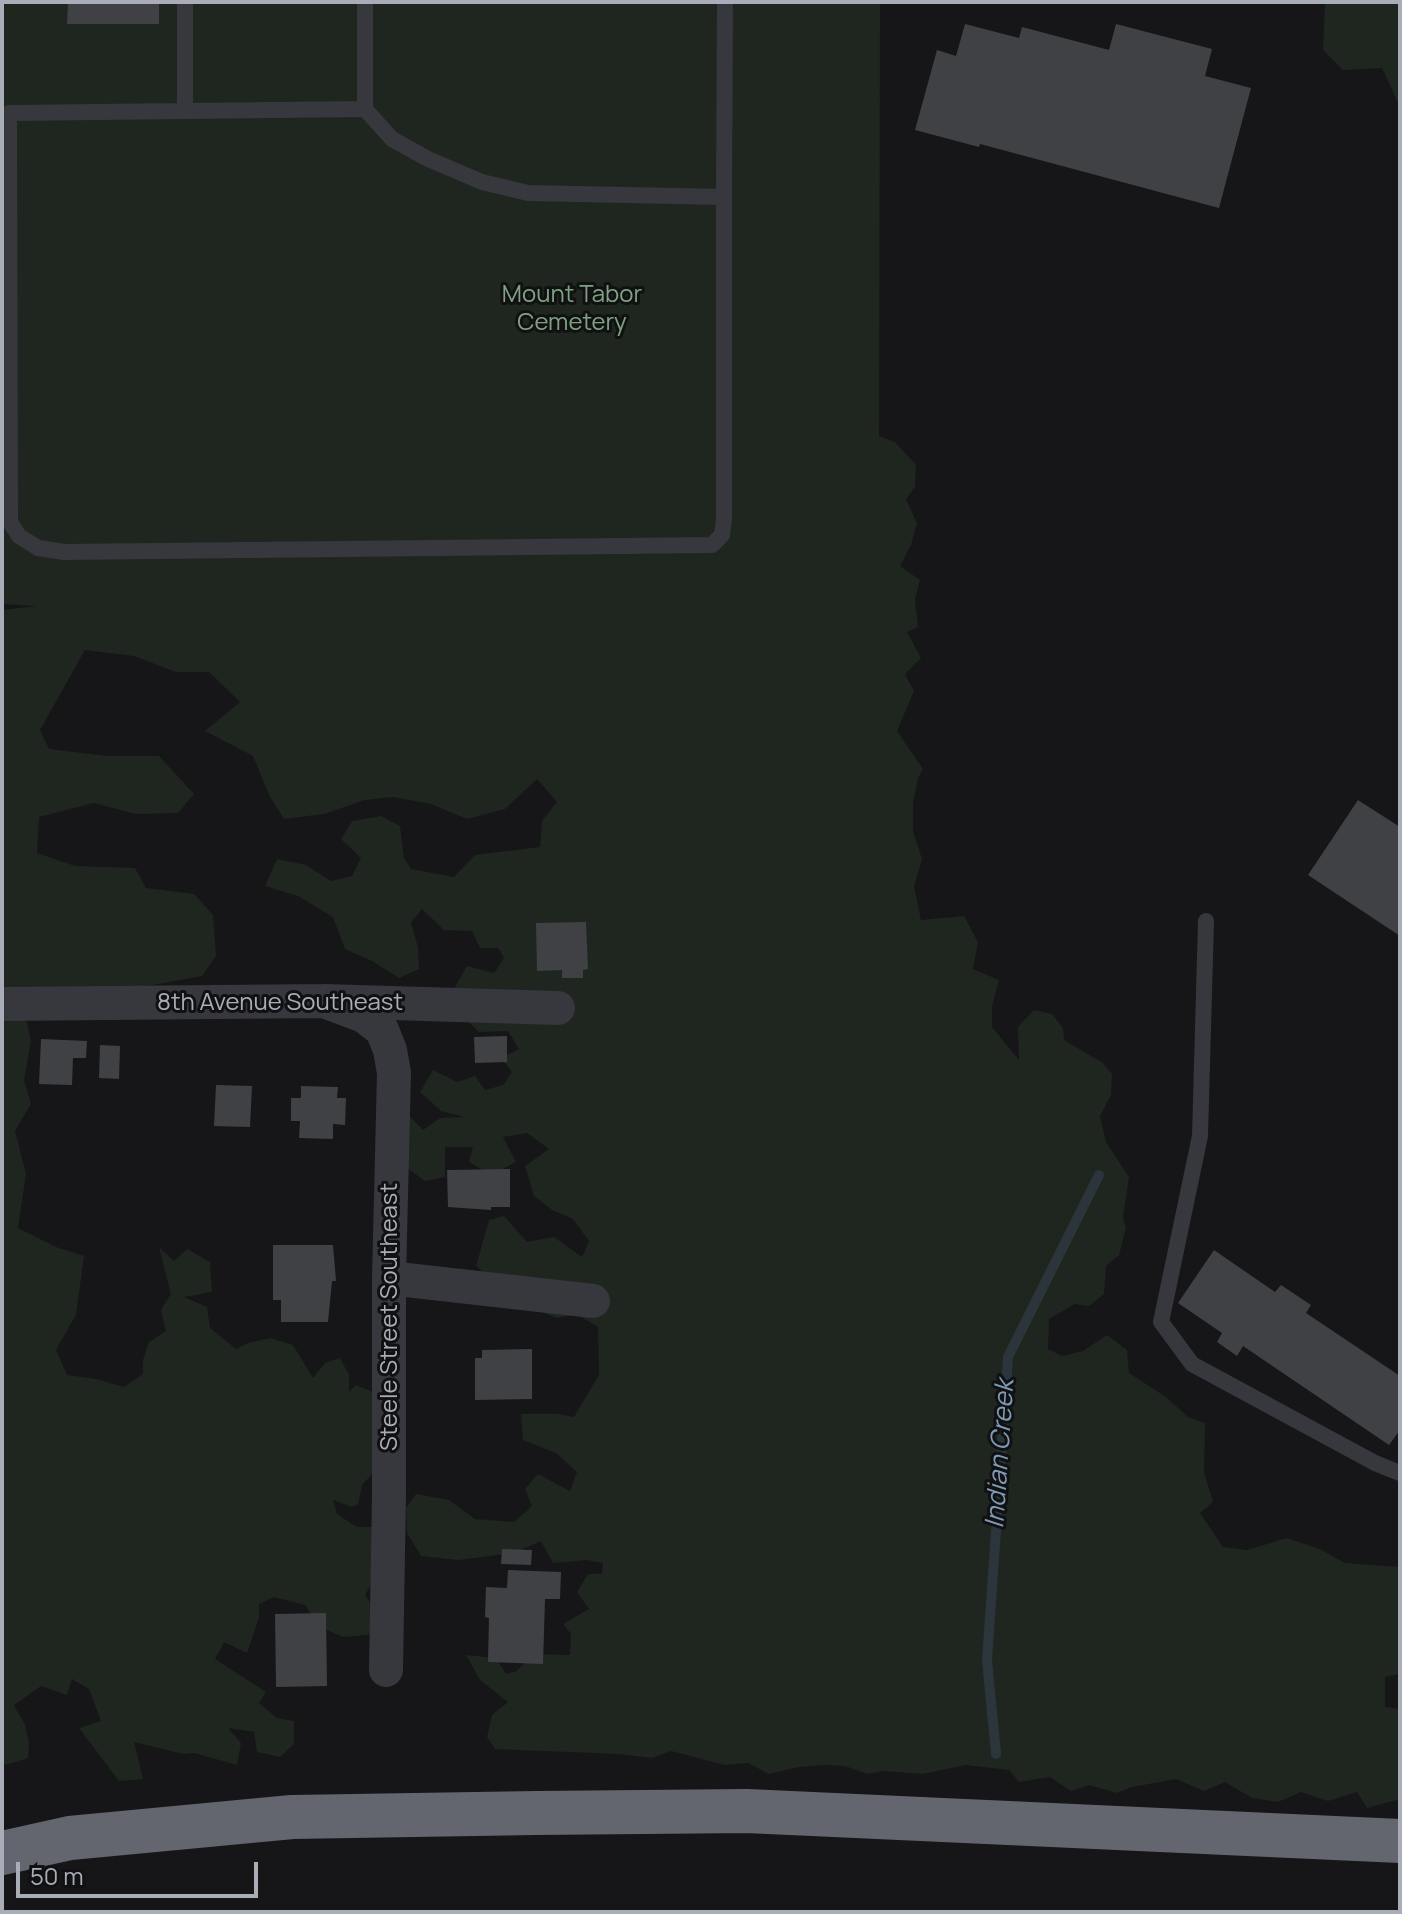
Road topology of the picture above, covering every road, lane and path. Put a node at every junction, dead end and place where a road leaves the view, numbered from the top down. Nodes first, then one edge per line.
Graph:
1 (185, 2) edge
2 (365, 2) edge
3 (725, 2) edge
4 (365, 109) junction
5 (185, 110) junction
6 (724, 197) junction
7 (1206, 921) dead end
8 (324, 1001) junction
9 (2, 1004) edge
10 (558, 1008) dead end
11 (389, 1278) junction
12 (593, 1301) dead end
13 (1400, 1473) edge
14 (386, 1670) dead end
15 (1400, 1841) edge
16 (2, 1853) edge

1 - 5 lane
2 - 4 lane
3 - 6 lane
4 - 5 lane
4 - 6 lane
5 - 6 lane
7 - 13 lane
8 - 9 street, 8th Avenue Southeast
8 - 10 street, 8th Avenue Southeast
8 - 11 street, Steele Street Southeast
11 - 12 street
11 - 14 street, Steele Street Southeast
15 - 16 highway

